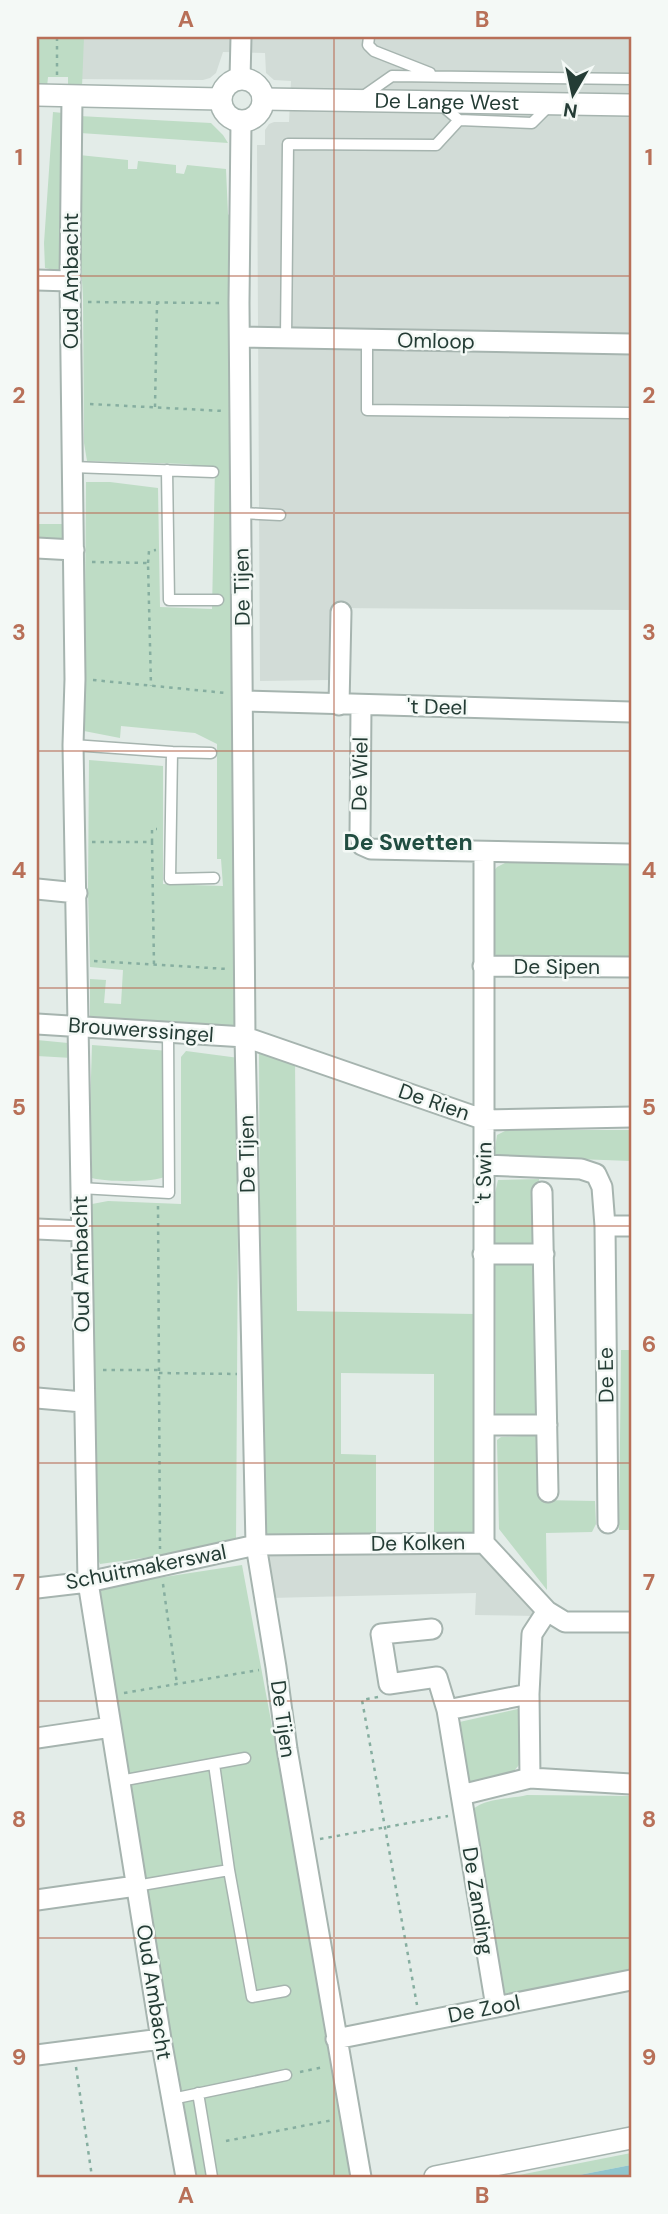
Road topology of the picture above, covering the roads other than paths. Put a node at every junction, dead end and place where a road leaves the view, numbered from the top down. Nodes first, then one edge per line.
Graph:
1 (241, 37) edge
2 (369, 37) edge
3 (435, 75) junction
4 (240, 79) junction
5 (631, 79) edge
6 (55, 95) edge
7 (220, 99) junction
8 (264, 99) junction
9 (359, 100) junction
10 (437, 102) junction
11 (551, 104) junction
12 (631, 105) edge
13 (459, 120) junction
14 (241, 122) junction
15 (37, 281) edge
16 (70, 281) junction
17 (240, 337) junction
18 (286, 338) junction
19 (367, 340) junction
20 (631, 344) edge
21 (631, 413) edge
22 (72, 467) junction
23 (167, 470) junction
24 (213, 472) dead end
25 (242, 513) junction
26 (280, 515) dead end
27 (37, 548) edge
28 (74, 556) junction
29 (218, 600) dead end
30 (341, 612) dead end
31 (243, 698) junction
32 (339, 705) junction
33 (361, 705) junction
34 (631, 712) edge
35 (73, 745) junction
36 (172, 752) junction
37 (211, 753) dead end
38 (484, 852) junction
39 (631, 854) edge
40 (214, 878) dead end
41 (37, 889) edge
42 (77, 893) junction
43 (483, 966) junction
44 (631, 967) edge
45 (37, 1024) edge
46 (79, 1026) junction
47 (169, 1031) junction
48 (245, 1037) junction
49 (631, 1117) edge
50 (485, 1120) junction
51 (484, 1165) junction
52 (80, 1188) junction
53 (542, 1192) dead end
54 (604, 1226) junction
55 (631, 1226) edge
56 (37, 1229) edge
57 (81, 1231) junction
58 (484, 1254) junction
59 (544, 1254) junction
60 (37, 1398) edge
61 (83, 1402) junction
62 (547, 1424) junction
63 (484, 1425) junction
64 (548, 1492) dead end
65 (608, 1523) dead end
66 (484, 1543) junction
67 (256, 1545) junction
68 (88, 1582) junction
69 (37, 1588) edge
70 (547, 1611) junction
71 (631, 1622) edge
72 (432, 1629) dead end
73 (528, 1694) junction
74 (447, 1710) junction
75 (111, 1727) junction
76 (37, 1738) edge
77 (245, 1758) dead end
78 (214, 1764) junction
79 (530, 1778) junction
80 (120, 1781) junction
81 (631, 1784) edge
82 (462, 1804) junction
83 (229, 1870) junction
84 (136, 1886) junction
85 (37, 1900) edge
86 (631, 1980) edge
87 (285, 1991) dead end
88 (496, 2007) junction
89 (161, 2039) junction
90 (336, 2039) junction
91 (37, 2055) edge
92 (286, 2075) road end
93 (198, 2093) junction
94 (172, 2099) junction
95 (631, 2138) edge
96 (186, 2177) edge
97 (212, 2177) edge
98 (361, 2177) edge
99 (435, 2177) edge

1 - 4 street
2 - 3 lane
3 - 5 lane
3 - 9 lane
4 - 7 street
4 - 8 street
6 - 7 street
6 - 16 street, Oud Ambacht
7 - 14 street
8 - 9 street, De Lange West
8 - 14 street
9 - 10 street, De Lange West
10 - 11 street, De Lange West
10 - 13 lane
11 - 12 street, De Lange West
11 - 13 lane
13 - 18 lane
14 - 17 street, De Tijen
15 - 16 street
16 - 22 street, Oud Ambacht
17 - 18 street, Omloop
17 - 25 street, De Tijen
18 - 19 street, Omloop
19 - 20 street, Omloop
19 - 21 lane
22 - 23 lane
22 - 28 street, Oud Ambacht
23 - 24 lane
23 - 29 lane
25 - 26 lane
25 - 31 street, De Tijen
27 - 28 street
28 - 35 street, Oud Ambacht
30 - 32 street
31 - 32 street, 't Deel
31 - 48 street, De Tijen
32 - 33 street, 't Deel
33 - 34 street, 't Deel
33 - 38 street, De Wiel
35 - 36 lane
35 - 42 street, Oud Ambacht
36 - 37 lane
36 - 40 lane
38 - 39 street, De Wiel
38 - 43 street
41 - 42 street
42 - 46 street, Oud Ambacht
43 - 44 street, De Sipen
43 - 50 street, 't Swin
45 - 46 street, Brouwerssingel
46 - 47 street, Brouwerssingel
46 - 52 street, Oud Ambacht
47 - 48 street, Brouwerssingel
47 - 52 lane
48 - 50 street, De Rien
48 - 67 street, De Tijen
49 - 50 street, De Rien
50 - 51 street, 't Swin
51 - 54 street, De Ee
51 - 58 street, 't Swin
52 - 57 street, Oud Ambacht
53 - 59 street
54 - 55 street
54 - 65 street, De Ee
56 - 57 street
57 - 61 street, Oud Ambacht
58 - 59 street
58 - 63 street, 't Swin
59 - 62 street
60 - 61 street
61 - 68 street, Oud Ambacht
62 - 63 street
62 - 64 street
63 - 66 street, 't Swin
66 - 67 street, De Kolken
66 - 70 street, De Kolken
67 - 68 street, Schuitmakerswal
67 - 90 street, De Tijen
68 - 69 street, Schuitmakerswal
68 - 75 street, Oud Ambacht
70 - 71 street
70 - 73 street
72 - 74 street, De Zanding
73 - 74 street
73 - 79 street
74 - 82 street, De Zanding
75 - 76 street
75 - 80 street, Oud Ambacht
77 - 78 lane
78 - 80 lane
78 - 83 lane
79 - 81 street
79 - 82 street
80 - 84 street, Oud Ambacht
82 - 88 street, De Zanding
83 - 84 lane
83 - 87 lane
84 - 85 street
84 - 89 street, Oud Ambacht
86 - 88 street, De Zool
88 - 90 street, De Zool
89 - 91 street
89 - 94 street, Oud Ambacht
90 - 98 street, De Tijen
92 - 93 lane
93 - 94 lane
93 - 97 lane
94 - 96 street, Oud Ambacht
95 - 99 street

